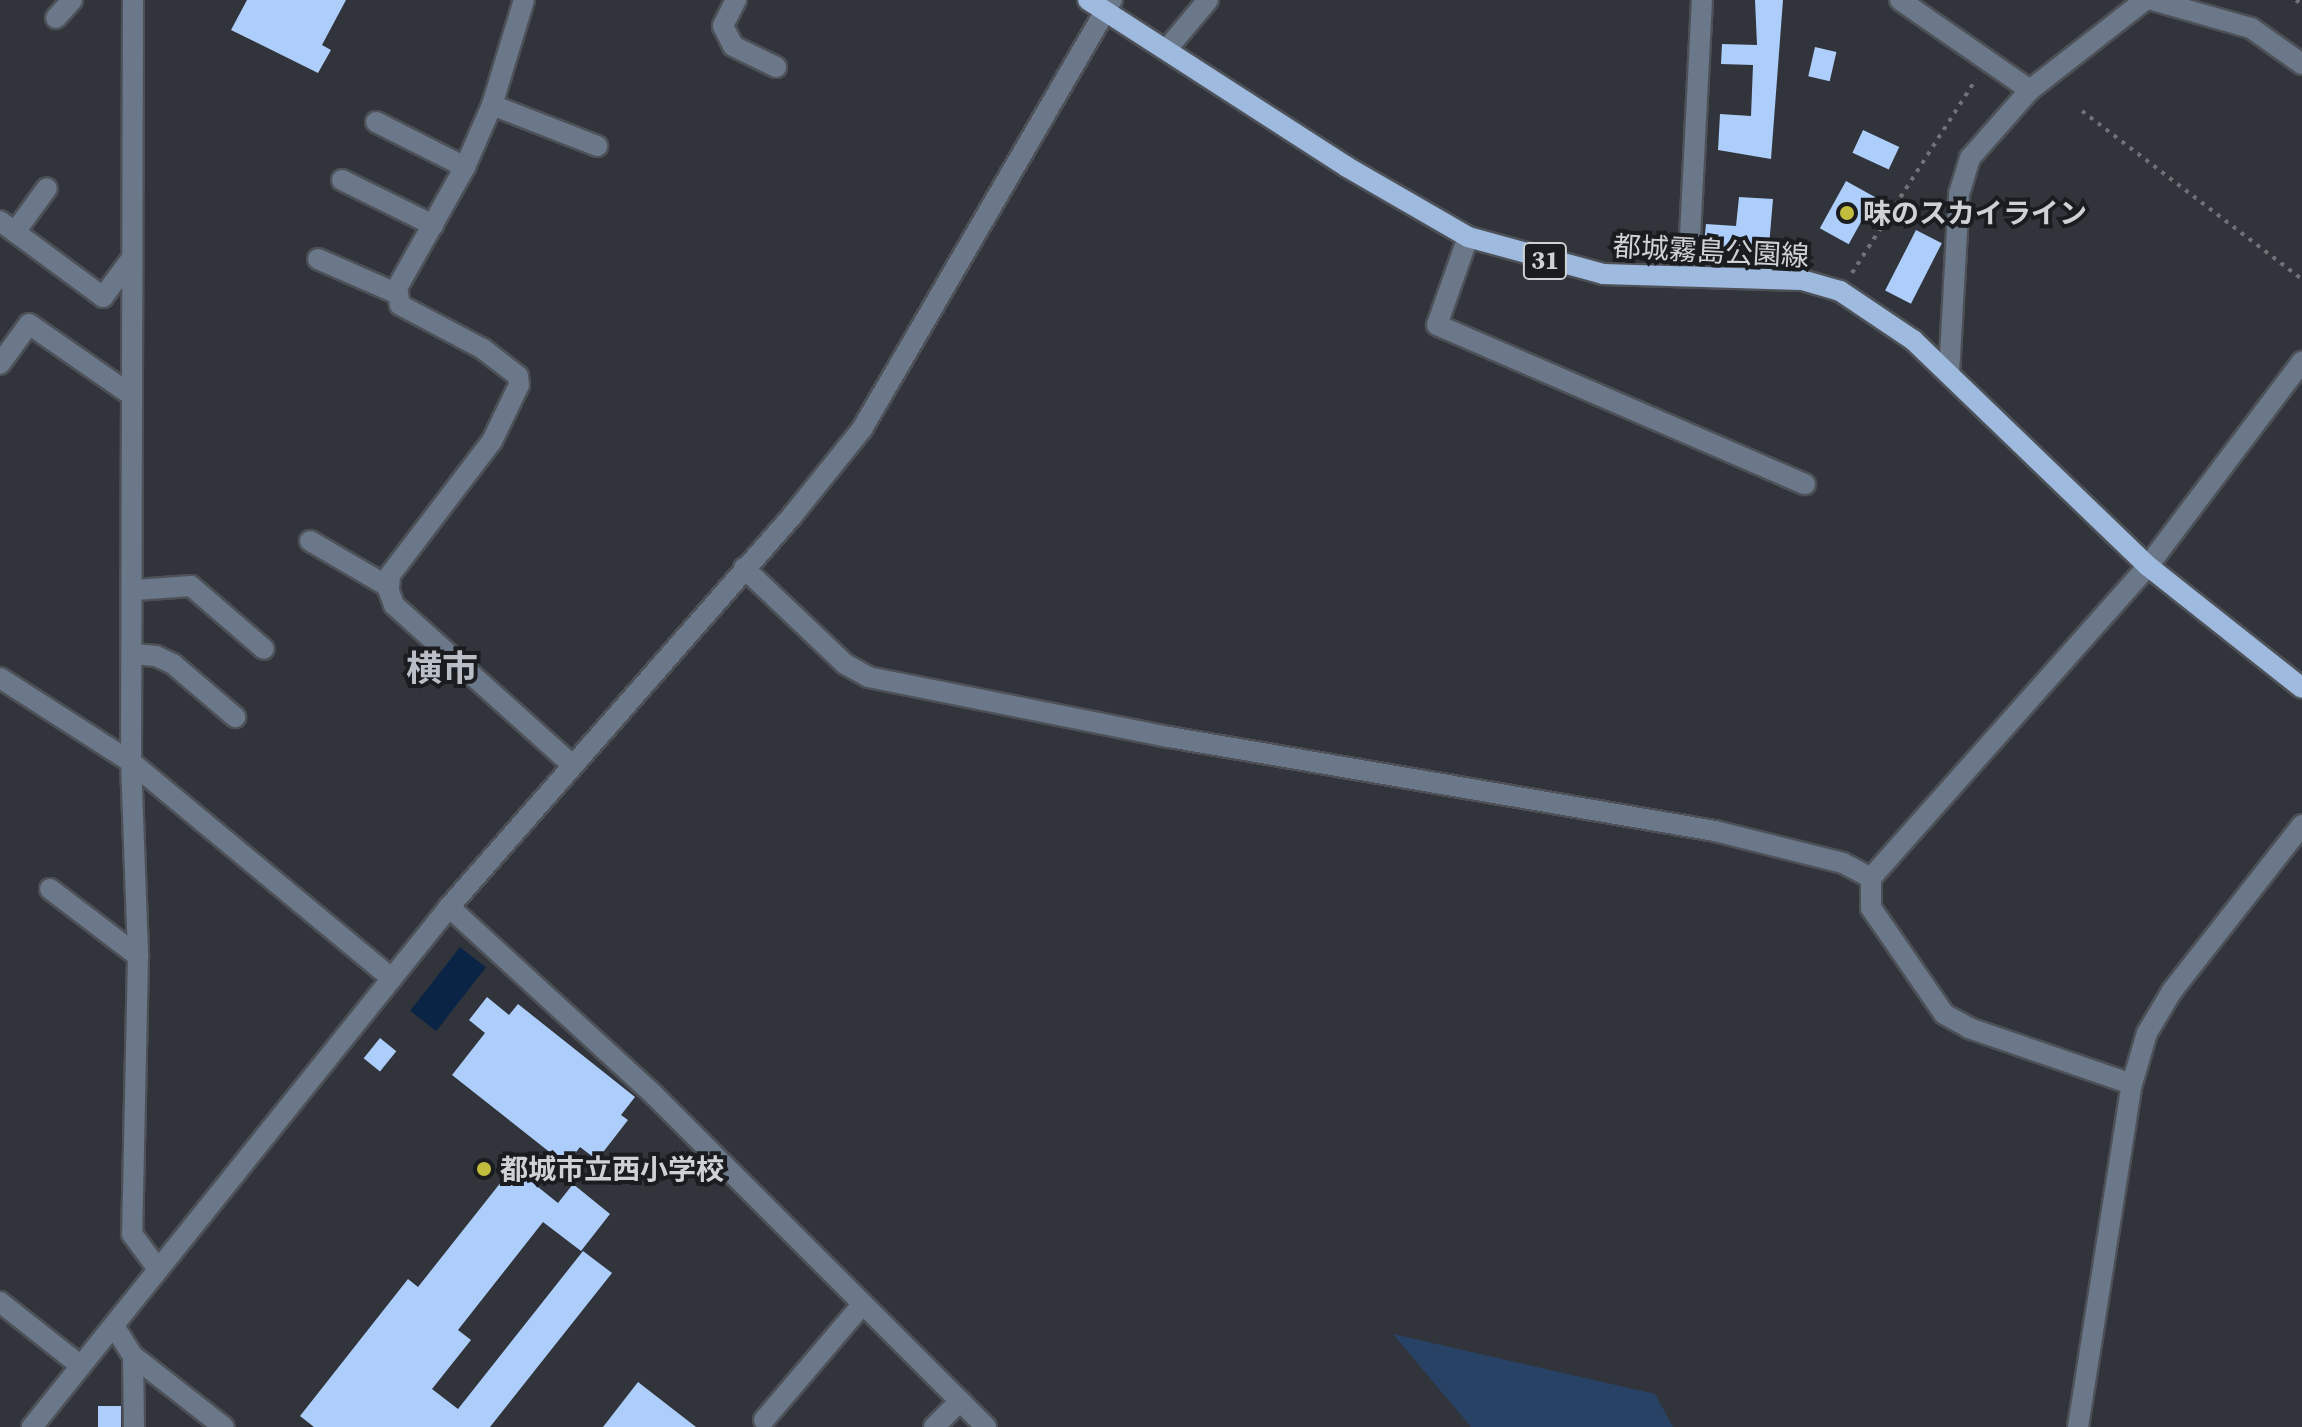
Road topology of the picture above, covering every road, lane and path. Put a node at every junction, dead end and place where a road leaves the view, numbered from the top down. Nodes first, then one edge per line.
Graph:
1 (72, 0) edge
2 (133, 0) edge
3 (524, 0) edge
4 (736, 0) edge
5 (1088, 0) edge
6 (1208, 0) edge
7 (1702, 0) edge
8 (1900, 0) edge
9 (2145, 0) edge
10 (2152, 0) edge
11 (2296, 0) edge
12 (2302, 5) edge
13 (1108, 6) edge
14 (56, 18) dead end
15 (1167, 49) junction
16 (1989, 60) junction
17 (2302, 64) edge
18 (776, 67) dead end
19 (2030, 90) junction
20 (492, 105) junction
21 (2082, 111) dead end
22 (376, 122) dead end
23 (597, 146) dead end
24 (465, 167) junction
25 (342, 180) dead end
26 (47, 188) dead end
27 (433, 225) junction
28 (8, 226) edge
29 (1468, 237) junction
30 (132, 258) junction
31 (318, 259) dead end
32 (1688, 276) junction
33 (2302, 279) edge
34 (1840, 291) junction
35 (398, 294) junction
36 (2302, 362) edge
37 (0, 364) edge
38 (1949, 374) junction
39 (131, 395) junction
40 (1805, 484) dead end
41 (310, 541) dead end
42 (2148, 566) junction
43 (744, 568) junction
44 (389, 587) junction
45 (135, 590) junction
46 (264, 649) dead end
47 (133, 654) junction
48 (0, 678) edge
49 (2302, 688) edge
50 (235, 717) dead end
51 (131, 762) junction
52 (571, 764) junction
53 (2302, 825) edge
54 (1871, 878) junction
55 (50, 889) dead end
56 (449, 907) junction
57 (138, 956) junction
58 (392, 979) junction
59 (2132, 1084) junction
60 (158, 1269) junction
61 (0, 1302) edge
62 (862, 1305) junction
63 (114, 1326) junction
64 (133, 1356) junction
65 (81, 1366) junction
66 (960, 1401) junction
67 (764, 1420) dead end
68 (32, 1427) edge
69 (134, 1427) edge
70 (224, 1427) edge
71 (934, 1427) edge
72 (986, 1427) edge
73 (2078, 1427) edge

1 - 14 street
2 - 30 street
3 - 20 street
4 - 18 street
5 - 13 main road, 都城霧島公園線 / 31
6 - 15 street
7 - 32 street
8 - 16 street
9 - 19 street
10 - 17 street
11 - 12 path
13 - 15 main road, 都城霧島公園線 / 31
13 - 43 street
15 - 29 main road, 都城霧島公園線 / 31
16 - 19 street
16 - 34 path
19 - 38 street
20 - 23 street
20 - 24 street
21 - 33 path
22 - 24 street
24 - 27 street
25 - 27 street
26 - 28 street
27 - 35 street
28 - 30 street
29 - 32 main road, 都城霧島公園線 / 31
29 - 40 street
30 - 39 street
31 - 35 street
32 - 34 main road, 都城霧島公園線 / 31
34 - 38 main road, 都城霧島公園線 / 31
35 - 44 street
36 - 42 street
37 - 39 street
38 - 42 main road, 都城霧島公園線 / 31
39 - 45 street
41 - 44 street
42 - 49 main road, 都城霧島公園線 / 31
42 - 54 street
43 - 52 street
43 - 54 street
44 - 52 street
45 - 46 street
45 - 47 street
47 - 50 street
47 - 51 street
48 - 51 street
51 - 57 street
51 - 58 street
52 - 56 street
53 - 59 street
54 - 59 street
55 - 57 street
56 - 58 street
56 - 62 street
57 - 60 street
58 - 60 street
59 - 73 street
60 - 63 street
61 - 65 street
62 - 66 street
62 - 67 street
63 - 64 street
63 - 65 street
64 - 69 street
64 - 70 street
65 - 68 street
66 - 71 street
66 - 72 street

